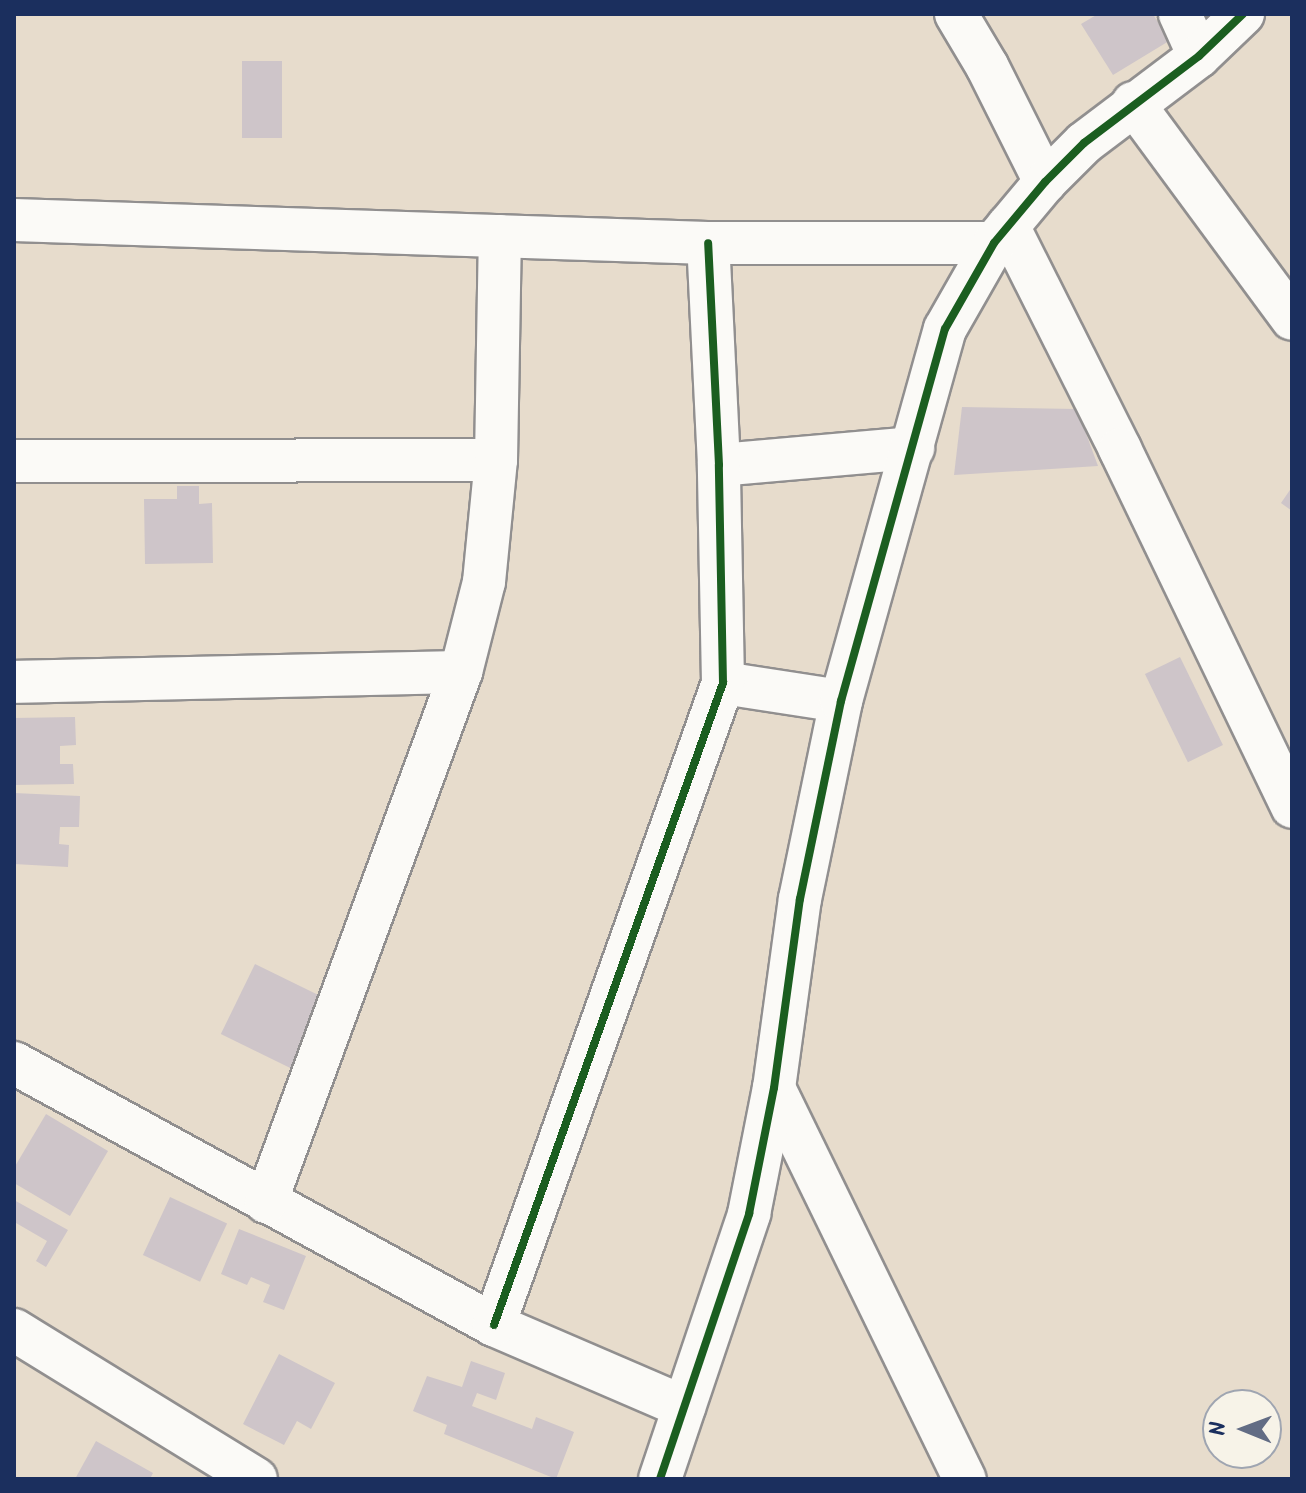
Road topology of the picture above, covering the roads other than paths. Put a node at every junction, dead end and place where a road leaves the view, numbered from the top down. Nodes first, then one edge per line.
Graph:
1 (956, 14) edge
2 (1180, 14) edge
3 (1243, 14) edge
4 (1199, 56) junction
5 (1133, 103) junction
6 (1045, 182) junction
7 (14, 220) edge
8 (1001, 235) junction
9 (500, 236) junction
10 (708, 243) junction
11 (1292, 319) edge
12 (913, 448) junction
13 (496, 460) junction
14 (14, 461) edge
15 (719, 465) junction
16 (461, 672) junction
17 (14, 682) edge
18 (723, 683) junction
19 (1233, 684) junction
20 (841, 701) junction
21 (1292, 739) edge
22 (1292, 807) edge
23 (14, 1063) edge
24 (774, 1088) junction
25 (266, 1202) junction
26 (494, 1325) junction
27 (14, 1330) edge
28 (684, 1407) junction
29 (256, 1479) edge
30 (660, 1479) edge
31 (965, 1479) edge

1 - 6 street
2 - 4 street
3 - 4 street
4 - 5 street
5 - 6 street
5 - 11 street
6 - 8 street
7 - 9 street
8 - 10 street
8 - 12 street
8 - 19 street
9 - 10 street
9 - 13 street
10 - 15 street
12 - 15 street
12 - 20 street
13 - 14 street
13 - 16 street
15 - 18 street
16 - 17 street
16 - 25 street
18 - 20 street
18 - 26 street
19 - 21 street
19 - 22 street
20 - 24 street
23 - 25 street
24 - 28 street
24 - 31 street
25 - 26 street
26 - 28 street
27 - 29 street
28 - 30 street

